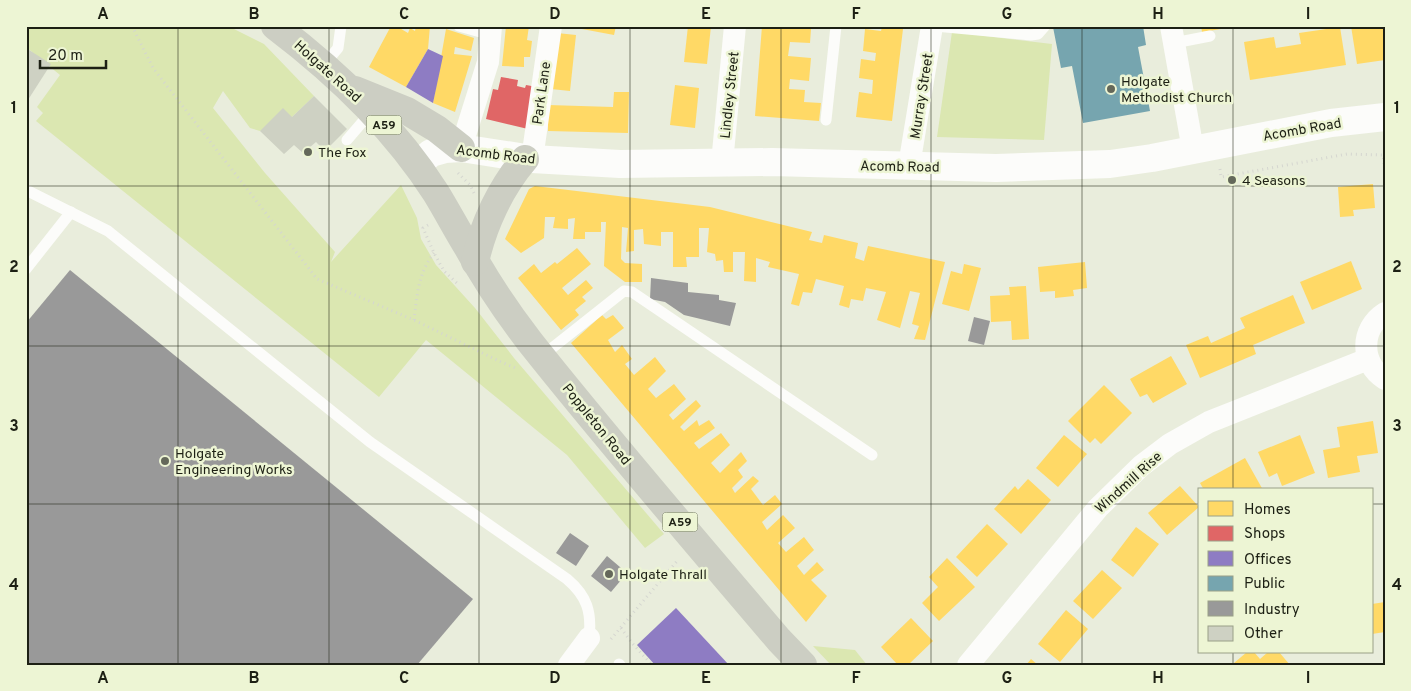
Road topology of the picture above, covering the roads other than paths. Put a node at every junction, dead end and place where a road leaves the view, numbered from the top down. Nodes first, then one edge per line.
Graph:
1 (275, 26) edge
2 (341, 26) edge
3 (459, 26) edge
4 (551, 26) edge
5 (736, 26) edge
6 (836, 26) edge
7 (933, 26) edge
8 (1045, 26) edge
9 (491, 31) edge
10 (1172, 35) edge
11 (1210, 36) dead end
12 (324, 65) junction
13 (349, 88) junction
14 (371, 112) junction
15 (1385, 117) edge
16 (826, 120) dead end
17 (347, 140) dead end
18 (461, 148) junction
19 (1204, 148) junction
20 (529, 159) junction
21 (722, 163) junction
22 (417, 165) junction
23 (910, 166) junction
24 (26, 190) edge
25 (71, 212) junction
26 (476, 262) junction
27 (26, 269) edge
28 (1385, 313) edge
29 (542, 356) junction
30 (1368, 359) junction
31 (1385, 378) edge
32 (872, 455) dead end
33 (599, 640) joint
34 (568, 665) edge
35 (803, 665) edge
36 (968, 665) edge

1 - 12 main road, Holgate Road / A59
2 - 12 lane
3 - 9 lane
4 - 20 street, Park Lane
5 - 21 street, Lindley Street
6 - 16 lane
7 - 8 lane
7 - 23 street, Murray Street
9 - 18 street
10 - 11 lane
10 - 19 street
12 - 13 main road, Holgate Road / A59
13 - 14 main road, Holgate Road / A59
13 - 18 main road
14 - 17 lane
14 - 22 main road, Holgate Road / A59
15 - 19 main road, Acomb Road
18 - 20 main road, Acomb Road
18 - 22 main road, Acomb Road
19 - 23 main road, Acomb Road
20 - 21 main road, Acomb Road
20 - 26 main road
21 - 23 main road, Acomb Road
22 - 26 main road, Poppleton Road / A59
24 - 25 lane
25 - 27 lane
25 - 33 lane
26 - 29 main road, Poppleton Road / A59
28 - 30 street
29 - 32 lane
29 - 35 main road, Poppleton Road / A59
30 - 31 street
30 - 36 street, Windmill Rise
33 - 34 street

